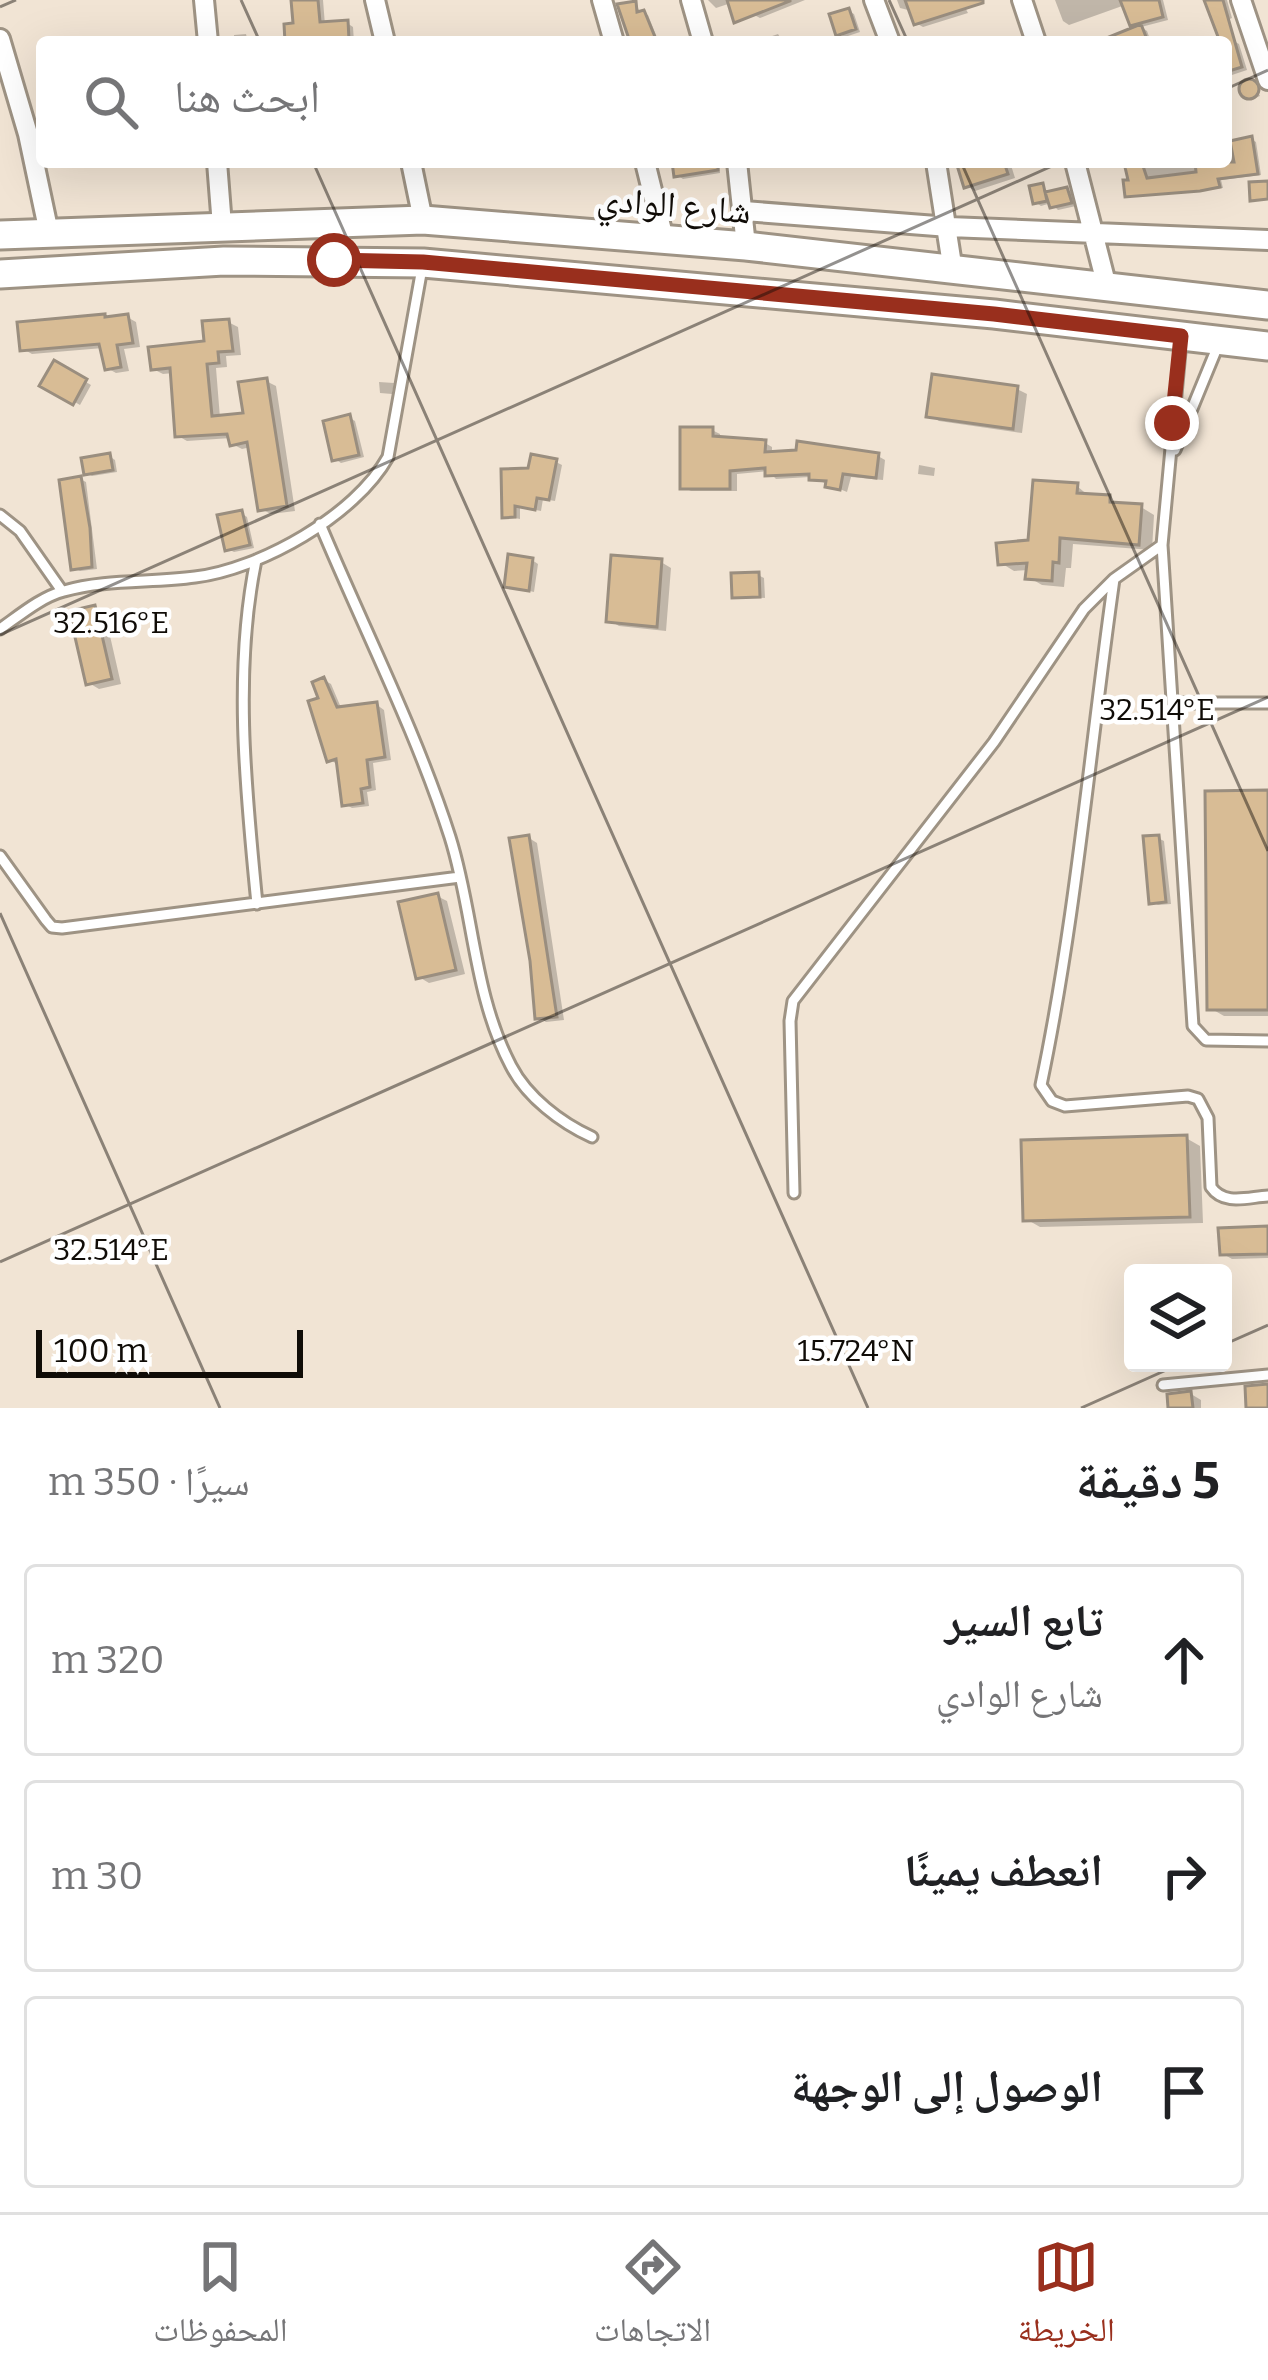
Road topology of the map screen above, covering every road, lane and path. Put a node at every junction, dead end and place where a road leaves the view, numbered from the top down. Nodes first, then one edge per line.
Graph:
1 (204, 0) edge
2 (375, 0) edge
3 (602, 0) edge
4 (691, 0) edge
5 (874, 0) edge
6 (1022, 0) edge
7 (1241, 0) edge
8 (207, 36) edge
9 (384, 36) edge
10 (612, 36) edge
11 (700, 36) edge
12 (888, 36) edge
13 (1034, 36) edge
14 (0, 39) edge
15 (1268, 80) edge
16 (8, 92) edge
17 (217, 168) edge
18 (412, 168) edge
19 (646, 168) edge
20 (737, 168) edge
21 (937, 168) edge
22 (1077, 168) edge
23 (744, 211) junction
24 (424, 220) junction
25 (222, 226) junction
26 (949, 227) junction
27 (49, 233) junction
28 (0, 235) edge
29 (1094, 235) junction
30 (664, 239) junction
31 (1268, 240) edge
32 (746, 246) junction
33 (423, 262) junction
34 (953, 271) junction
35 (0, 274) edge
36 (995, 275) junction
37 (1070, 283) junction
38 (1107, 287) junction
39 (1268, 305) edge
40 (994, 314) junction
41 (1064, 322) junction
42 (1181, 336) junction
43 (1220, 340) junction
44 (1268, 346) edge
45 (1173, 455) junction
46 (0, 515) edge
47 (320, 524) junction
48 (1162, 545) junction
49 (256, 560) junction
50 (1114, 579) junction
51 (62, 591) junction
52 (0, 629) edge
53 (1172, 703) junction
54 (1268, 703) edge
55 (0, 856) edge
56 (460, 877) junction
57 (257, 904) junction
58 (1268, 1041) edge
59 (592, 1137) dead end
60 (794, 1192) dead end
61 (1268, 1196) edge
62 (1268, 1375) edge
63 (1163, 1385) dead end

1 - 8 street
2 - 9 street
3 - 10 street
4 - 11 street
5 - 12 street
6 - 13 street
7 - 15 street
14 - 16 street
16 - 27 street
17 - 25 street
18 - 24 street
19 - 30 street
20 - 23 street
21 - 26 street
22 - 29 street
23 - 26 street
23 - 32 street
24 - 25 main road, شارع الوادي
24 - 30 main road, شارع الوادي
25 - 27 main road, شارع الوادي
26 - 29 street
26 - 34 street
27 - 28 main road, شارع الوادي
29 - 31 street
29 - 38 street
30 - 32 main road, شارع الوادي
32 - 34 main road, شارع الوادي
33 - 35 main road
33 - 40 main road
33 - 47 lane
34 - 36 main road, شارع الوادي
36 - 37 main road, شارع الوادي
36 - 40 main road
37 - 38 main road, شارع الوادي
37 - 41 main road
38 - 39 main road, شارع الوادي
40 - 41 main road
41 - 42 main road
42 - 43 main road
42 - 45 lane
43 - 44 main road
43 - 45 lane
45 - 48 lane
46 - 51 lane
47 - 49 lane
47 - 56 lane
48 - 50 lane
48 - 53 lane
49 - 51 lane
49 - 57 lane
50 - 60 lane
50 - 61 lane
51 - 52 lane
53 - 54 lane
53 - 58 lane
55 - 57 lane
56 - 57 lane
56 - 59 lane
62 - 63 lane

